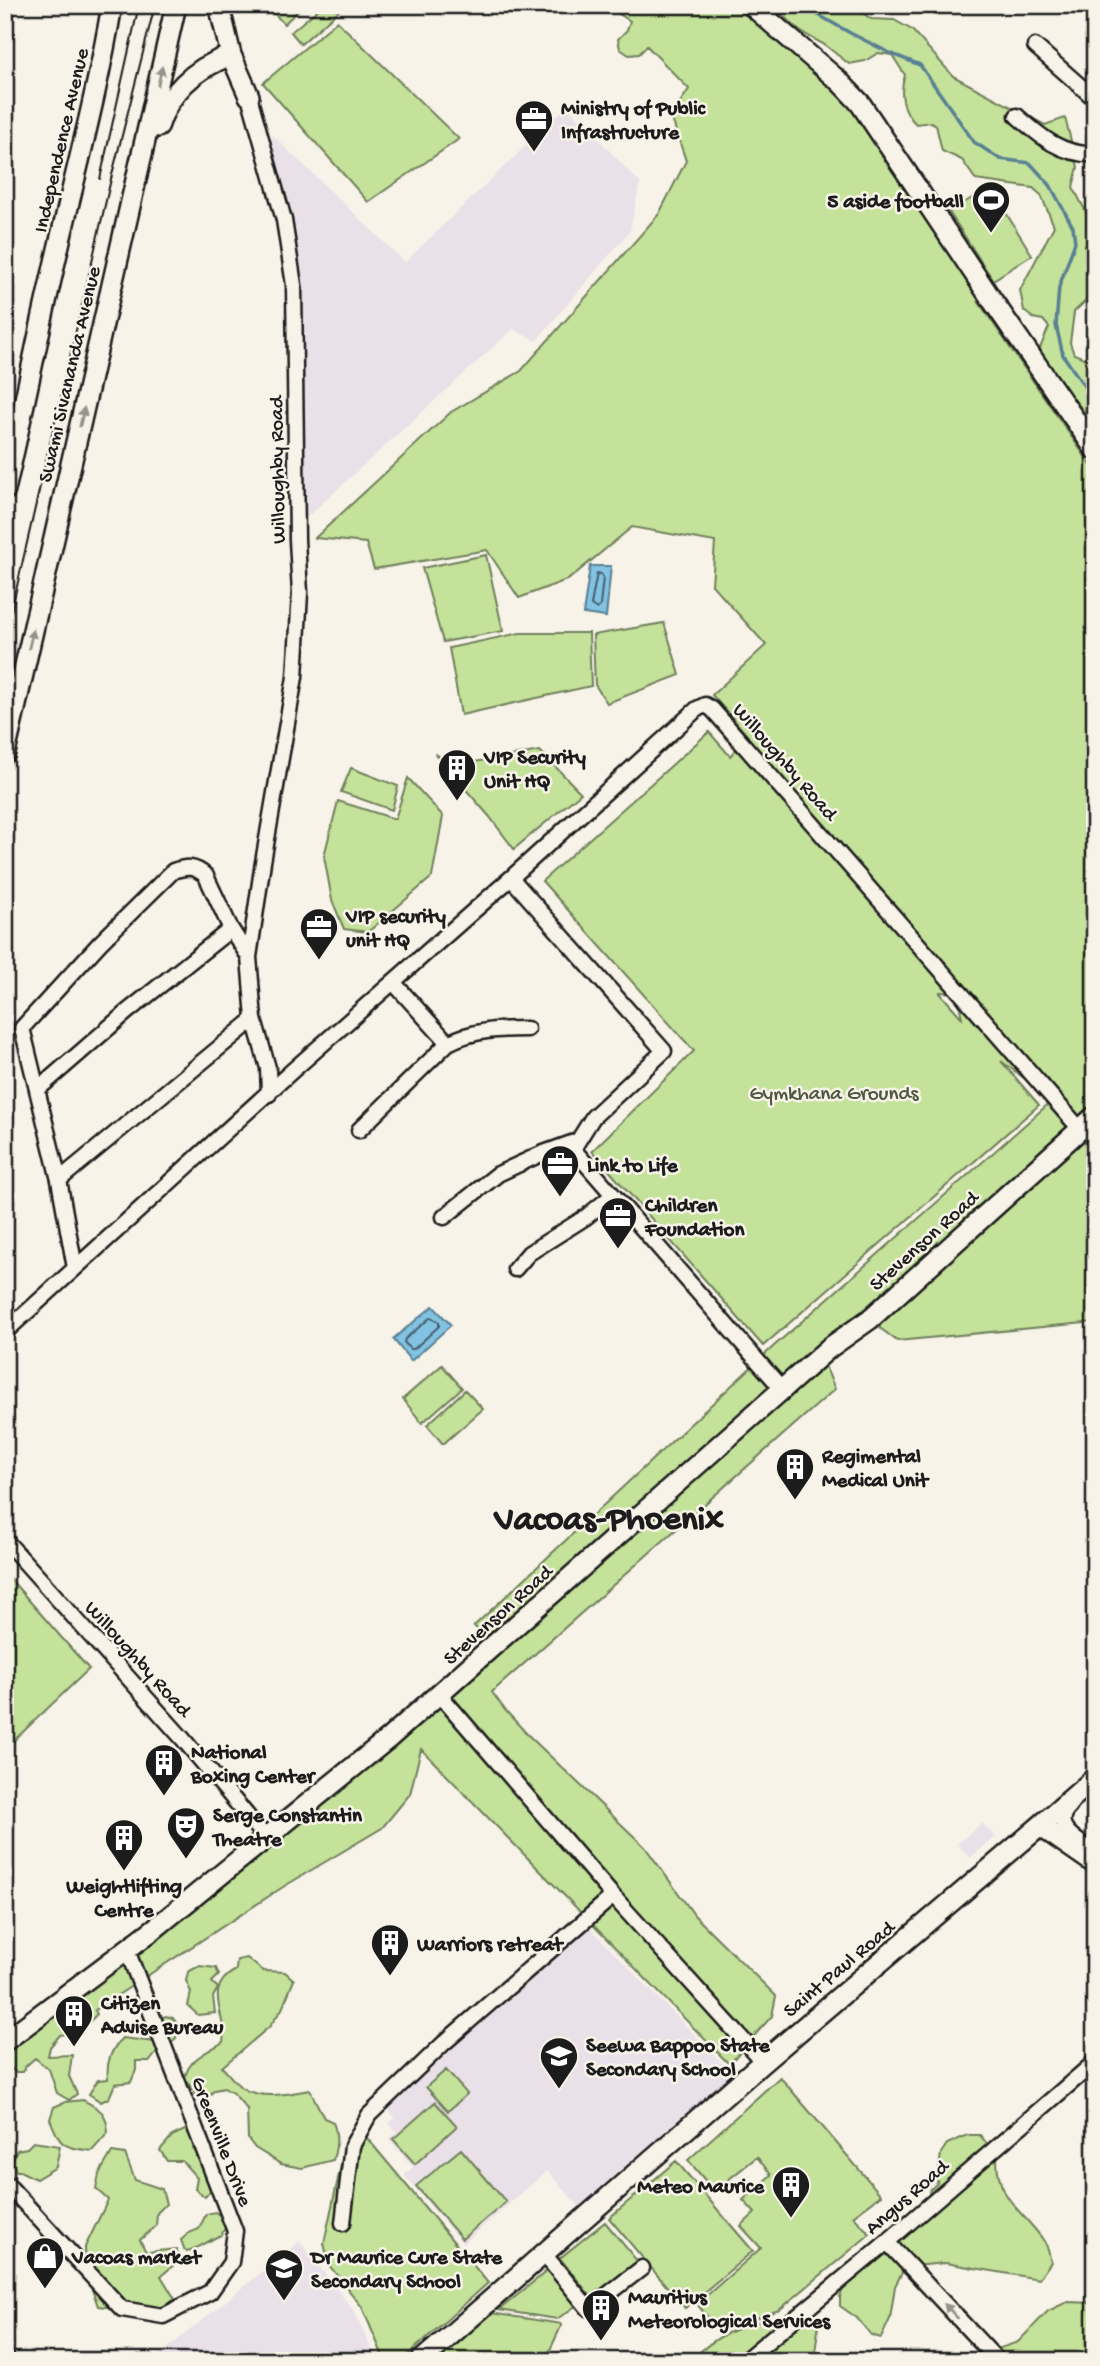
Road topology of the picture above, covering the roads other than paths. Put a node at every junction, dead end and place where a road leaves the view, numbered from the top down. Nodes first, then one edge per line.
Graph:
1 (112, 5) edge
2 (176, 5) edge
3 (219, 5) edge
4 (751, 5) edge
5 (1035, 46) dead end
6 (231, 55) junction
7 (249, 96) joint
8 (1095, 99) edge
9 (1017, 116) dead end
10 (1095, 154) edge
11 (135, 183) junction
12 (1095, 449) edge
13 (5, 488) edge
14 (5, 753) edge
15 (511, 877) junction
16 (231, 929) junction
17 (249, 957) junction
18 (393, 982) junction
19 (254, 1019) junction
20 (527, 1028) dead end
21 (448, 1043) junction
22 (260, 1044) junction
23 (292, 1071) junction
24 (37, 1090) junction
25 (269, 1094) junction
26 (1087, 1122) edge
27 (359, 1130) dead end
28 (577, 1141) junction
29 (59, 1180) junction
30 (614, 1195) junction
31 (444, 1217) dead end
32 (75, 1268) junction
33 (514, 1269) dead end
34 (5, 1332) edge
35 (783, 1390) junction
36 (5, 1540) edge
37 (440, 1695) junction
38 (1095, 1778) edge
39 (1095, 1785) edge
40 (1041, 1826) junction
41 (266, 1838) junction
42 (1095, 1853) edge
43 (1095, 1864) edge
44 (613, 1896) junction
45 (127, 1950) junction
46 (5, 2041) edge
47 (763, 2062) junction
48 (1095, 2062) edge
49 (5, 2182) edge
50 (343, 2223) dead end
51 (887, 2242) junction
52 (544, 2254) junction
53 (642, 2268) dead end
54 (421, 2361) edge
55 (744, 2361) edge
56 (998, 2361) edge

1 - 13 street, Independence Avenue
11 -> 2 street, Swami Sivananda Avenue
3 - 6 street
4 - 12 street
5 - 8 street
6 - 7 street
6 - 11 street
7 - 17 street, Willoughby Road
9 - 10 street
14 -> 11 street, Swami Sivananda Avenue
15 - 18 street, Willoughby Road
15 - 26 street, Willoughby Road
15 - 28 street
16 - 17 street
16 - 24 street
16 - 24 street
17 - 19 street, Willoughby Road
18 - 21 street
18 - 23 street, Willoughby Road
19 - 22 street, Willoughby Road
19 - 29 street
20 - 21 street
21 - 27 street
22 - 23 street
22 - 25 street, Willoughby Road
23 - 25 street, Willoughby Road
24 - 29 street
25 - 32 street, Willoughby Road
26 - 35 street, Stevenson Road
28 - 30 street
28 - 31 street
29 - 32 street
30 - 33 street
30 - 35 street
32 - 34 street, Willoughby Road
35 - 37 street, Stevenson Road
36 - 41 street, Willoughby Road
37 - 41 street, Stevenson Road
37 - 44 street
38 - 40 street, Saint Paul Road
39 - 42 street
40 - 43 street
40 - 47 street, Saint Paul Road
41 - 45 street, Stevenson Road
44 - 47 street
44 - 50 street
45 - 46 street, Stevenson Road
45 - 49 street, Greenville Drive
47 - 52 street, Saint Paul Road
48 - 51 street, Angus Road
51 - 55 street, Angus Road
56 -> 51 street
52 - 53 street
52 - 54 street, Saint Paul Road

